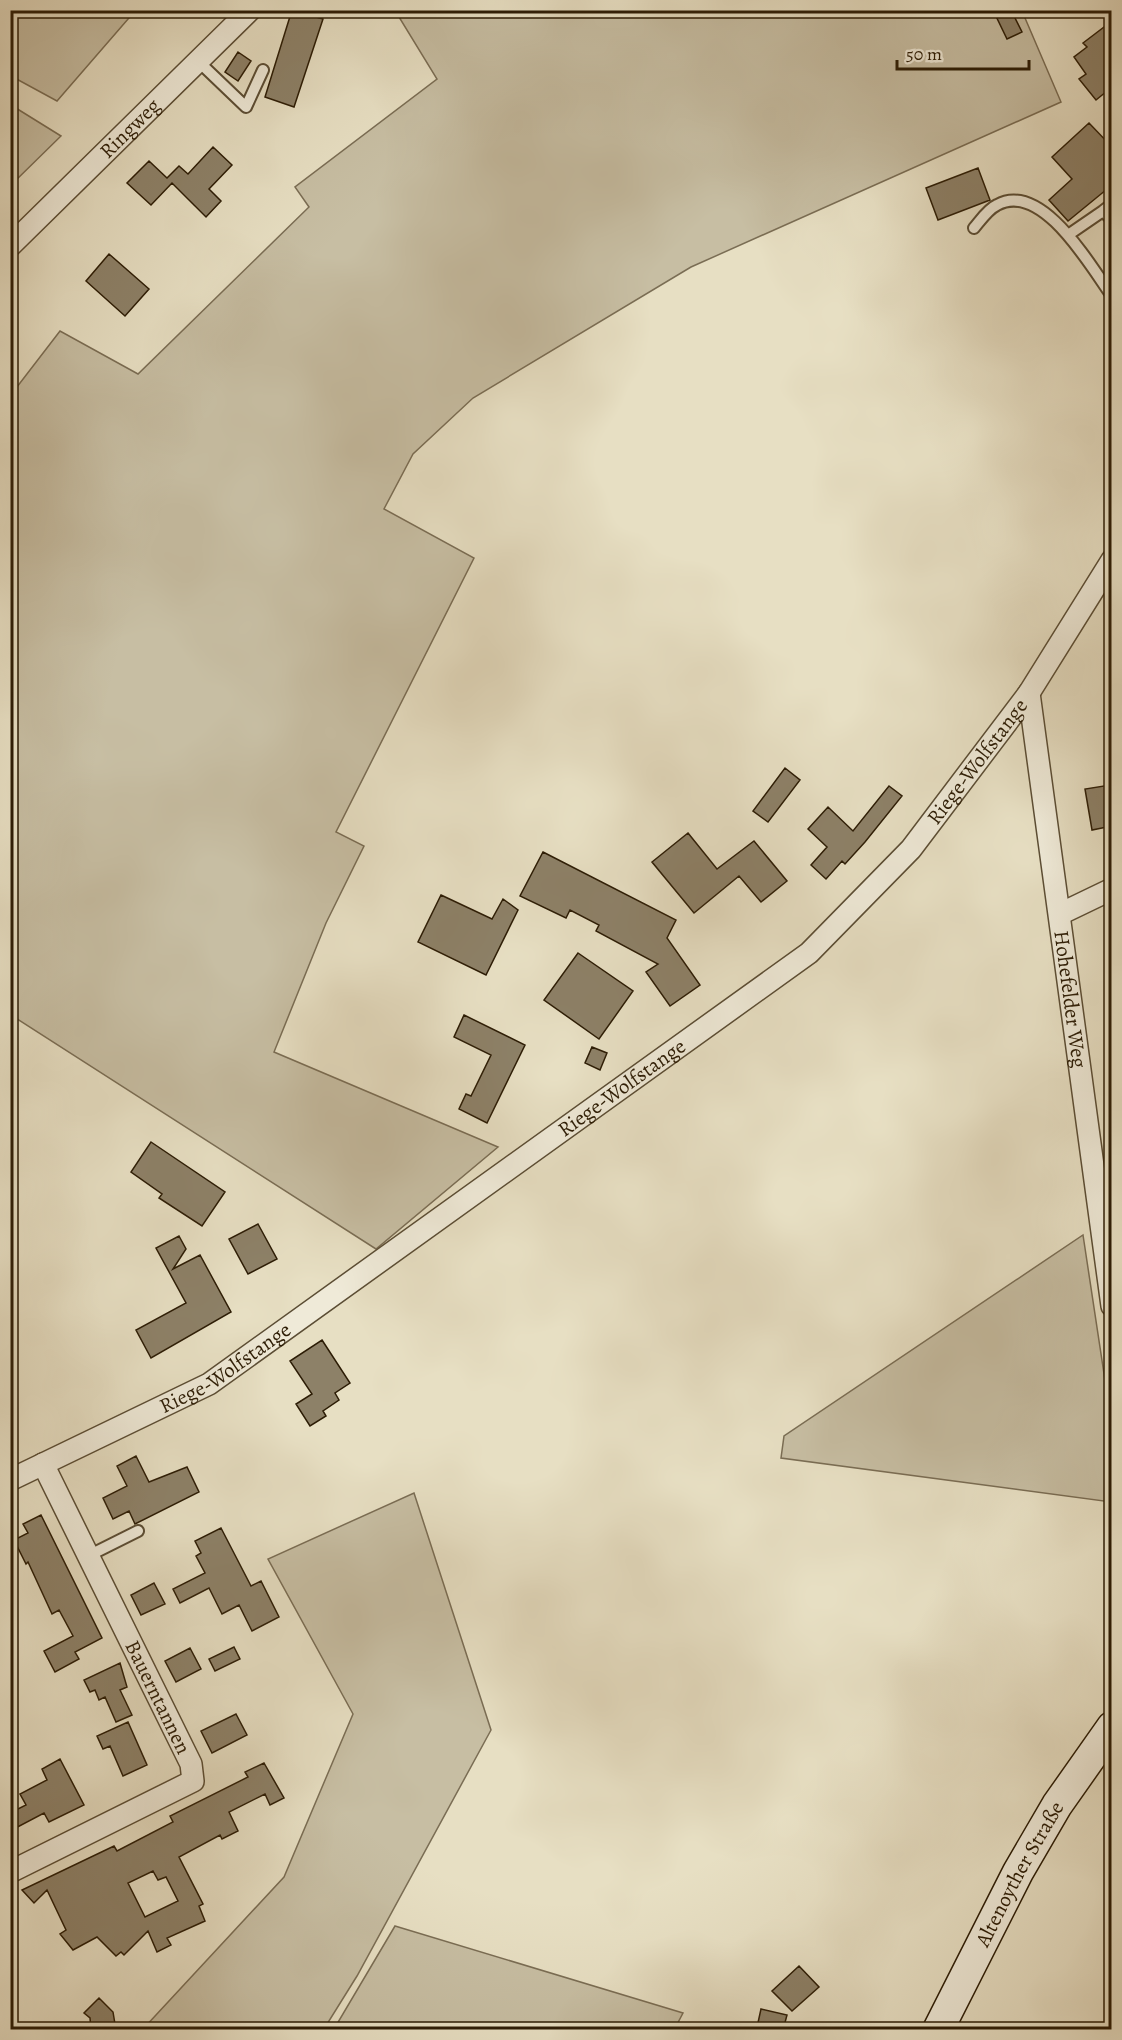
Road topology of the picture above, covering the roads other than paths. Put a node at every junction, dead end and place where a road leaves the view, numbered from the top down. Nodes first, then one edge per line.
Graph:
1 (250, 10) edge
2 (199, 62) junction
3 (263, 70) dead end
4 (1107, 207) edge
5 (1112, 219) edge
6 (974, 228) dead end
7 (1068, 236) junction
8 (10, 246) edge
9 (1112, 296) edge
10 (1112, 560) edge
11 (1029, 693) junction
12 (1112, 889) edge
13 (1060, 914) junction
14 (1106, 1227) edge
15 (1112, 1306) edge
16 (43, 1464) junction
17 (10, 1480) edge
18 (138, 1531) dead end
19 (88, 1556) junction
20 (1112, 1727) edge
21 (10, 1872) edge
22 (938, 2030) edge

1 - 2 street, Ringweg
2 - 3 lane
2 - 8 street, Ringweg
4 - 5 lane
4 - 7 lane
6 - 7 lane
7 - 9 lane
10 - 11 street, Riege-Wolfstange
11 - 13 street, Hohefelder Weg
11 - 16 street, Riege-Wolfstange
12 - 13 street
13 - 14 street, Hohefelder Weg
14 - 15 street, Hohefelder Weg
16 - 17 street, Riege-Wolfstange
16 - 19 street, Bauerntannen
18 - 19 lane
19 - 21 street, Bauerntannen
20 - 22 main road, Altenoyther Straße

